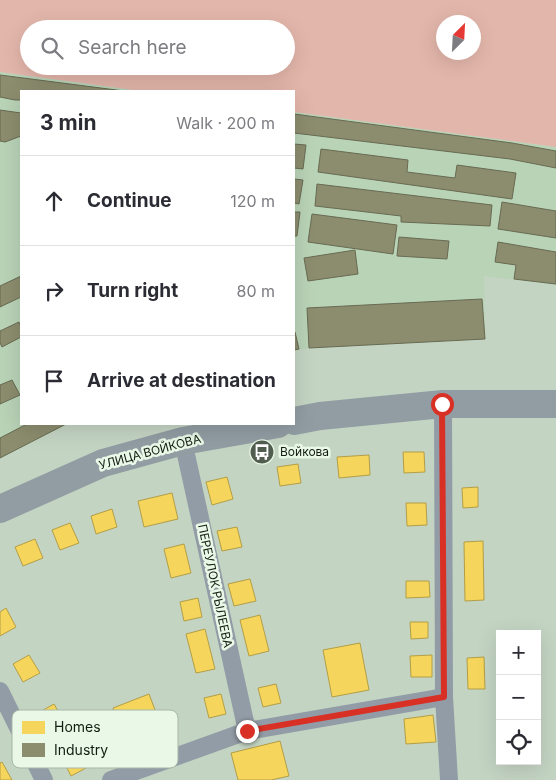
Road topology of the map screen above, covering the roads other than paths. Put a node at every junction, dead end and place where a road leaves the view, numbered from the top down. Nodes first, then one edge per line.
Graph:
1 (442, 404) junction
2 (556, 404) edge
3 (295, 421) edge
4 (272, 425) edge
5 (183, 441) junction
6 (0, 509) edge
7 (0, 691) edge
8 (444, 697) junction
9 (12, 715) edge
10 (247, 731) junction
11 (178, 756) edge
12 (38, 768) edge
13 (144, 768) edge
14 (44, 780) edge
15 (111, 780) edge
16 (449, 780) edge

1 - 2 main road
1 - 3 main road
1 - 8 street
4 - 5 main road, УЛИЦА ВОЙКОВА
5 - 6 main road, УЛИЦА ВОЙКОВА
5 - 10 street, ПЕРЕУЛОК РЫЛЕЕВА
7 - 9 street
8 - 10 street
8 - 16 street
10 - 11 street
12 - 14 street
13 - 15 street

